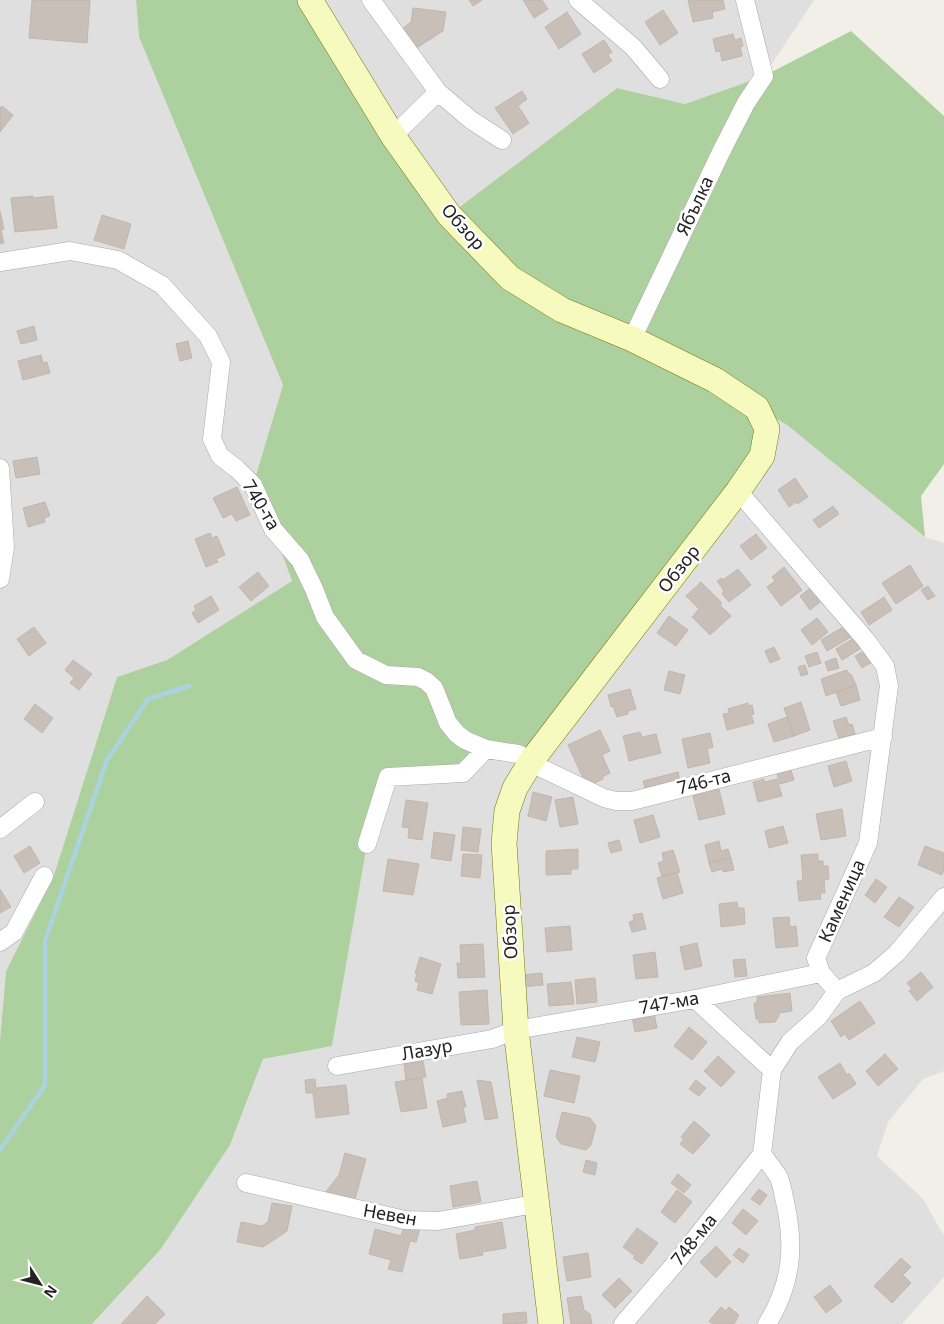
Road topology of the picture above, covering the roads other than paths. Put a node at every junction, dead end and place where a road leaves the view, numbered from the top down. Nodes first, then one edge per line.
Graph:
1 (310, 0) edge
2 (371, 0) edge
3 (578, 0) edge
4 (745, 0) edge
5 (660, 79) dead end
6 (438, 92) junction
7 (393, 136) junction
8 (502, 140) dead end
9 (0, 262) edge
10 (632, 339) junction
11 (0, 468) edge
12 (738, 491) junction
13 (0, 579) edge
14 (883, 737) junction
15 (486, 749) junction
16 (532, 760) junction
17 (36, 802) dead end
18 (0, 829) edge
19 (367, 844) dead end
20 (44, 876) dead end
21 (944, 897) edge
22 (0, 942) edge
23 (821, 973) junction
24 (837, 990) junction
25 (695, 999) junction
26 (516, 1030) junction
27 (337, 1066) dead end
28 (772, 1070) junction
29 (762, 1154) junction
30 (246, 1183) dead end
31 (536, 1204) junction
32 (551, 1324) edge
33 (623, 1324) edge
34 (767, 1324) edge

1 - 7 street, Обзор
2 - 6 street
3 - 5 street
4 - 10 street, Ябълка
6 - 7 street
6 - 8 street
7 - 10 street, Обзор
9 - 15 street, 740-та
10 - 12 street, Обзор
11 - 13 street
12 - 14 street, Каменица
12 - 16 street, Обзор
14 - 16 street, 746-та
14 - 23 street, Каменица
15 - 16 street, 740-та
15 - 19 street
16 - 26 street, Обзор
17 - 18 street
20 - 22 street
21 - 24 street
23 - 24 street
23 - 25 street, 747-ма
24 - 28 street
25 - 26 street, 747-ма
25 - 28 street
26 - 27 street, Лазур
26 - 31 street, Обзор
28 - 29 street
29 - 33 street, 748-ма
29 - 34 street
30 - 31 street, Невен
31 - 32 street, Обзор

